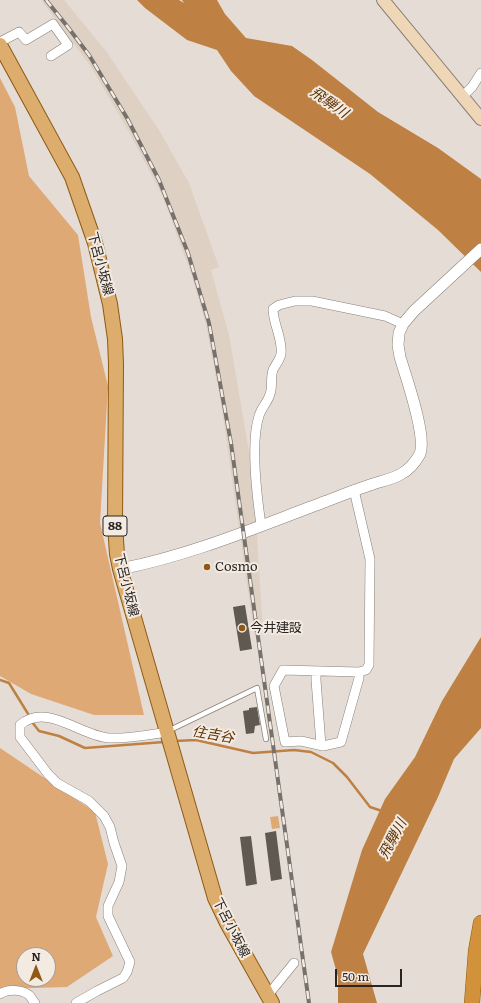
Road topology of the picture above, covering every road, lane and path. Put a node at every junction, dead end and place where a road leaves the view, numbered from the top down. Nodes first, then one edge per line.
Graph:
1 (383, 0) edge
2 (0, 42) edge
3 (0, 45) edge
4 (51, 56) dead end
5 (481, 73) edge
6 (462, 97) junction
7 (481, 119) edge
8 (481, 249) edge
9 (403, 324) junction
10 (354, 490) junction
11 (261, 526) junction
12 (120, 569) junction
13 (316, 671) junction
14 (358, 672) junction
15 (167, 732) junction
16 (266, 739) dead end
17 (321, 745) junction
18 (481, 925) edge
19 (294, 963) dead end
20 (0, 994) edge
21 (270, 999) edge
22 (35, 1003) edge
23 (76, 1003) edge
24 (472, 1003) edge

1 - 6 main road
2 - 4 street
3 - 12 main road, 下呂小坂線 / 88
5 - 6 street
6 - 7 main road
8 - 9 street
9 - 10 street
9 - 11 street
10 - 11 street
10 - 14 street
11 - 12 street
12 - 15 main road, 下呂小坂線 / 88
13 - 14 street
13 - 17 street
13 - 17 street
14 - 17 street
15 - 16 lane
15 - 21 main road, 下呂小坂線 / 88
15 - 23 street
18 - 24 highway
19 - 21 street
20 - 22 street

